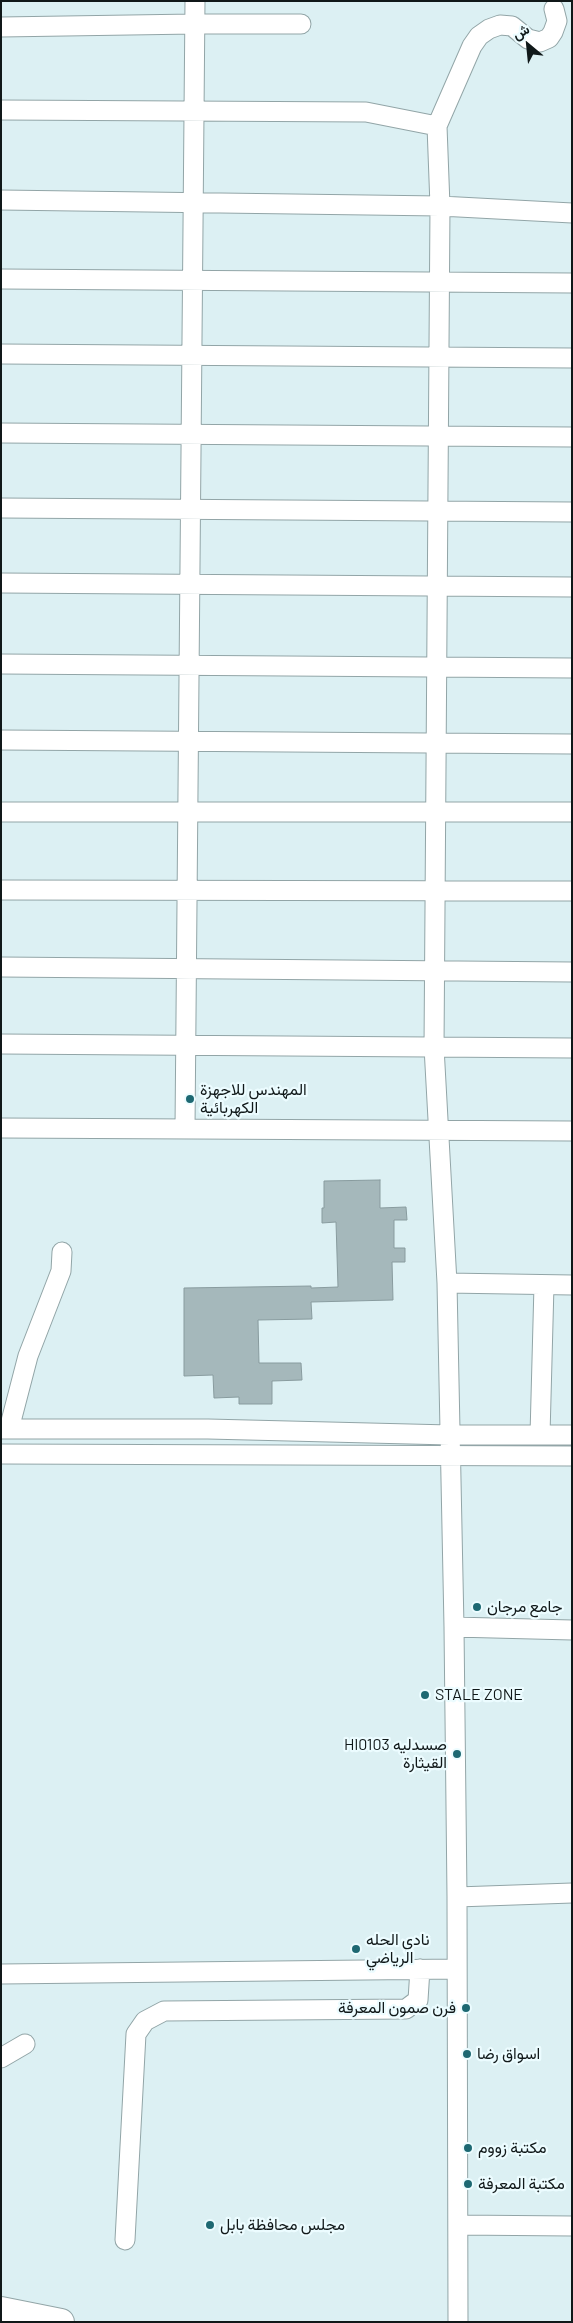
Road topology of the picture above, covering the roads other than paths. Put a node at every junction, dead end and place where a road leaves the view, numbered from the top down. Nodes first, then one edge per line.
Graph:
1 (195, 1) edge
2 (209, 1) edge
3 (551, 4) edge
4 (194, 24) junction
5 (300, 24) dead end
6 (1, 27) edge
7 (1, 110) edge
8 (193, 111) junction
9 (437, 126) junction
10 (1, 200) edge
11 (193, 203) junction
12 (440, 206) junction
13 (572, 213) edge
14 (1, 279) edge
15 (192, 280) junction
16 (439, 282) junction
17 (572, 283) edge
18 (1, 354) edge
19 (191, 356) junction
20 (438, 358) junction
21 (572, 358) edge
22 (1, 433) edge
23 (191, 434) junction
24 (438, 436) junction
25 (572, 437) edge
26 (1, 508) edge
27 (189, 509) junction
28 (437, 511) junction
29 (572, 512) edge
30 (1, 583) edge
31 (190, 584) junction
32 (437, 586) junction
33 (572, 587) edge
34 (1, 664) edge
35 (190, 665) junction
36 (437, 667) junction
37 (572, 668) edge
38 (1, 740) edge
39 (189, 741) junction
40 (436, 743) junction
41 (572, 744) edge
42 (1, 812) edge
43 (188, 812) junction
44 (435, 812) junction
45 (572, 812) edge
46 (1, 890) edge
47 (188, 891) junction
48 (436, 891) junction
49 (572, 891) edge
50 (1, 967) edge
51 (188, 969) junction
52 (435, 971) junction
53 (572, 972) edge
54 (1, 1044) edge
55 (187, 1046) junction
56 (434, 1047) junction
57 (572, 1048) edge
58 (1, 1128) edge
59 (185, 1128) junction
60 (440, 1130) junction
61 (572, 1131) edge
62 (62, 1252) dead end
63 (447, 1283) junction
64 (544, 1285) junction
65 (572, 1285) edge
66 (5, 1429) edge
67 (450, 1435) junction
68 (540, 1435) junction
69 (572, 1435) edge
70 (1, 1454) edge
71 (450, 1455) junction
72 (572, 1456) edge
73 (454, 1627) junction
74 (572, 1630) edge
75 (572, 1893) edge
76 (458, 1897) junction
77 (456, 1968) junction
78 (420, 1969) junction
79 (1, 1974) edge
80 (26, 2044) dead end
81 (1, 2058) edge
82 (458, 2225) junction
83 (572, 2226) edge
84 (125, 2240) dead end
85 (1, 2310) edge
86 (61, 2322) edge
87 (458, 2322) edge

1 - 4 street
2 - 4 street
3 - 9 street
4 - 5 street
4 - 6 street
4 - 8 street
7 - 8 street
8 - 9 street
8 - 11 street
9 - 12 street
10 - 11 street
11 - 12 street
11 - 15 street
12 - 13 street
12 - 16 street
14 - 15 street
15 - 16 street
15 - 19 street
16 - 17 street
16 - 20 street
18 - 19 street
19 - 20 street
19 - 23 street
20 - 21 street
20 - 24 street
22 - 23 street
23 - 24 street
23 - 27 street
24 - 25 street
24 - 28 street
26 - 27 street
27 - 28 street
27 - 31 street
28 - 29 street
28 - 32 street
30 - 31 street
31 - 32 street
31 - 35 street
32 - 33 street
32 - 36 street
34 - 35 street
35 - 36 street
35 - 39 street
36 - 37 street
36 - 40 street
38 - 39 street
39 - 40 street
39 - 43 street
40 - 41 street
40 - 44 street
42 - 43 street
43 - 44 street
43 - 47 street
44 - 45 street
44 - 48 street
46 - 47 street
47 - 48 street
47 - 51 street
48 - 49 street
48 - 52 street
50 - 51 street
51 - 52 street
51 - 55 street
52 - 53 street
52 - 56 street
54 - 55 street
55 - 56 street
55 - 59 street
56 - 57 street
56 - 60 street
58 - 59 street
59 - 60 street
60 - 61 street
60 - 63 street
62 - 66 street
63 - 64 street
63 - 67 street
64 - 65 street
64 - 68 street
66 - 67 street
67 - 68 street
67 - 71 street
68 - 69 street
70 - 71 street
71 - 72 street
71 - 73 street
73 - 74 street
73 - 76 street
75 - 76 street
76 - 77 street
77 - 78 street
77 - 82 street
78 - 79 street
78 - 84 street
80 - 81 street
82 - 83 street
82 - 87 street
85 - 86 highway

